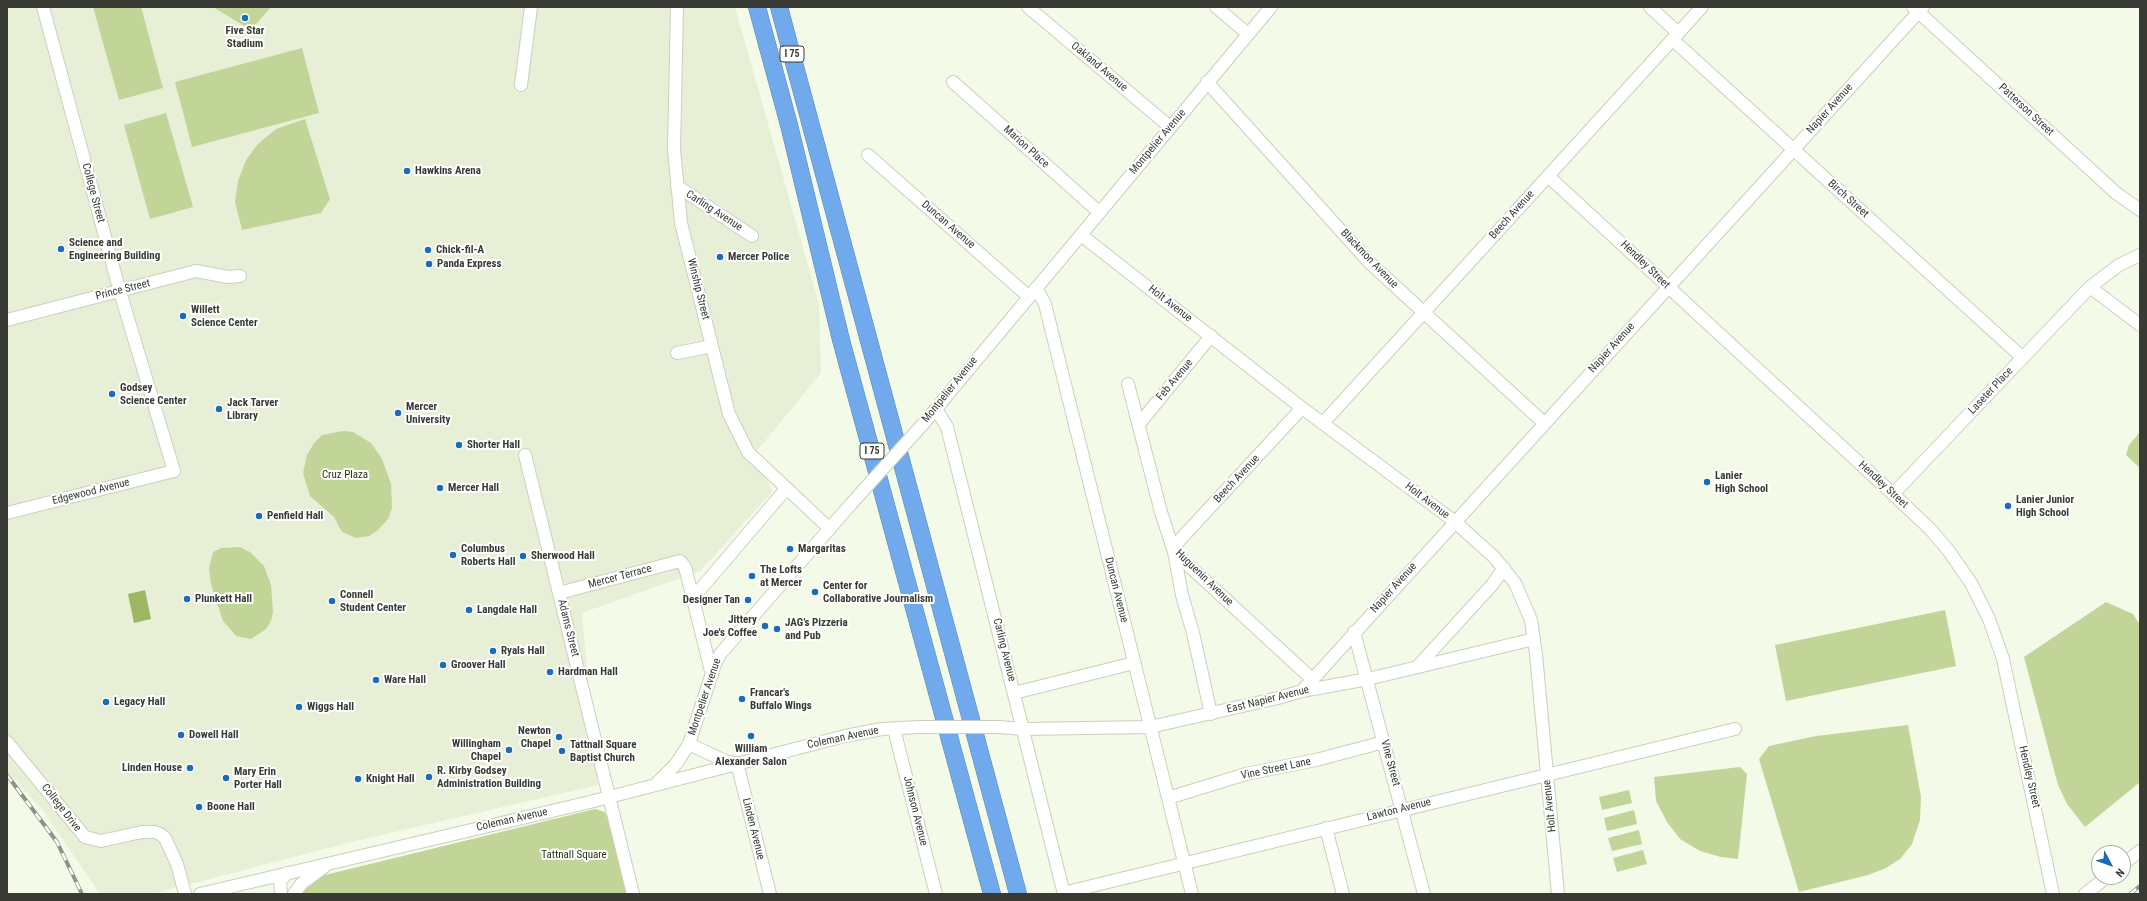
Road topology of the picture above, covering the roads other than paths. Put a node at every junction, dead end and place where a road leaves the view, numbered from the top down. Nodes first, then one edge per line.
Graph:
1 (43, 7) edge
2 (530, 7) edge
3 (676, 7) edge
4 (779, 7) edge
5 (1028, 7) edge
6 (1216, 7) edge
7 (1271, 7) edge
8 (1650, 7) edge
9 (1702, 7) edge
10 (757, 8) edge
11 (1918, 9) edge
12 (1248, 34) junction
13 (1675, 37) junction
14 (953, 82) dead end
15 (1207, 82) junction
16 (521, 85) dead end
17 (1170, 127) junction
18 (1794, 149) junction
19 (868, 155) dead end
20 (1548, 176) junction
21 (677, 186) junction
22 (2140, 210) edge
23 (1099, 212) junction
24 (1081, 235) junction
25 (752, 236) dead end
26 (2140, 255) edge
27 (240, 276) dead end
28 (1667, 287) junction
29 (2090, 287) junction
30 (120, 292) junction
31 (1032, 292) junction
32 (1424, 313) junction
33 (7, 320) edge
34 (2140, 325) edge
35 (1211, 336) junction
36 (712, 346) junction
37 (677, 353) dead end
38 (2023, 358) junction
39 (1128, 384) dead end
40 (1302, 408) junction
41 (936, 409) junction
42 (1323, 423) junction
43 (1544, 423) junction
44 (1139, 424) junction
45 (525, 455) dead end
46 (174, 471) joint
47 (786, 489) junction
48 (1893, 494) junction
49 (7, 513) edge
50 (1454, 521) junction
51 (830, 530) junction
52 (1174, 552) junction
53 (1504, 568) junction
54 (559, 593) junction
55 (693, 598) junction
56 (1354, 632) junction
57 (1534, 639) junction
58 (1134, 663) junction
59 (1419, 665) junction
60 (712, 675) junction
61 (1312, 678) junction
62 (1368, 679) junction
63 (1302, 691) junction
64 (1014, 693) junction
65 (1211, 714) junction
66 (998, 727) joint
67 (1150, 727) junction
68 (894, 729) junction
69 (1023, 729) junction
70 (1735, 729) dead end
71 (7, 742) edge
72 (1384, 742) junction
73 (689, 744) junction
74 (737, 763) junction
75 (1546, 774) junction
76 (654, 785) junction
77 (609, 797) junction
78 (1168, 798) junction
79 (1402, 810) junction
80 (1326, 828) junction
81 (2140, 851) edge
82 (2131, 858) edge
83 (333, 862) junction
84 (1185, 864) junction
85 (287, 873) junction
86 (2097, 885) edge
87 (185, 894) edge
88 (200, 894) edge
89 (281, 894) edge
90 (294, 894) edge
91 (633, 894) edge
92 (770, 894) edge
93 (936, 894) edge
94 (992, 894) edge
95 (1018, 894) edge
96 (1064, 894) edge
97 (1192, 894) edge
98 (1343, 894) edge
99 (1424, 894) edge
100 (1558, 894) edge
101 (2053, 894) edge
102 (2085, 894) edge

1 - 30 street, College Street
2 - 16 street
3 - 21 street, Winship Street
4 - 95 highway, I 75
5 - 17 street, Oakland Avenue
6 - 12 street
7 - 12 street, Montpelier Avenue
8 - 13 street, Birch Street
9 - 13 street, Beech Avenue
10 - 94 highway, I 75
11 - 18 street, Napier Avenue
11 - 22 street, Patterson Street
12 - 15 street, Montpelier Avenue
13 - 18 street, Birch Street
13 - 20 street, Beech Avenue
14 - 23 street, Marion Place
15 - 17 street, Montpelier Avenue
15 - 32 street, Blackmon Avenue
17 - 23 street, Montpelier Avenue
18 - 28 street, Napier Avenue
18 - 38 street, Birch Street
19 - 31 street, Duncan Avenue
20 - 28 street, Hendley Street
20 - 32 street, Beech Avenue
21 - 25 street, Carling Avenue
21 - 36 street, Winship Street
23 - 24 street, Montpelier Avenue
24 - 31 street, Montpelier Avenue
24 - 35 street, Holt Avenue
26 - 29 street, Laseter Place
27 - 30 street, Prince Street
28 - 43 street, Napier Avenue
28 - 48 street, Hendley Street
29 - 34 street
29 - 38 street, Laseter Place
30 - 33 street, Prince Street
30 - 46 street, College Street
31 - 41 street, Montpelier Avenue
31 - 58 street, Duncan Avenue
32 - 42 street, Beech Avenue
32 - 43 street, Blackmon Avenue
35 - 40 street, Holt Avenue
35 - 44 street, Feb Avenue
36 - 37 street
36 - 47 street, Winship Street
38 - 48 street, Laseter Place
39 - 44 street, Huguenin Avenue
40 - 42 street, Holt Avenue
40 - 52 street, Beech Avenue
41 - 51 street, Montpelier Avenue, bridge
41 - 64 street, Carling Avenue
42 - 50 street, Holt Avenue
43 - 50 street, Napier Avenue
44 - 52 street, Huguenin Avenue
45 - 54 street, Adams Street
46 - 49 street, Edgewood Avenue
47 - 51 street, Winship Street
47 - 55 street
48 - 101 street, Hendley Street
50 - 53 street, Holt Avenue
50 - 56 street, Napier Avenue
51 - 60 street, Montpelier Avenue
52 - 61 street, Huguenin Avenue
52 - 65 street
53 - 57 street, Holt Avenue
53 - 59 street
54 - 55 street, Mercer Terrace
54 - 77 street, Adams Street
55 - 60 street
56 - 61 street, Napier Avenue
56 - 62 street, Vine Street
57 - 59 street, East Napier Avenue
57 - 75 street, Holt Avenue
58 - 64 street
58 - 67 street, Duncan Avenue
59 - 62 street, East Napier Avenue
60 - 73 street, Montpelier Avenue
61 - 63 street, Napier Avenue
62 - 63 street, East Napier Avenue
62 - 72 street, Vine Street
63 - 65 street, East Napier Avenue
64 - 69 street, Carling Avenue
65 - 67 street, East Napier Avenue
66 - 68 street, Coleman Avenue, bridge
66 - 69 street, East Napier Avenue
67 - 69 street, East Napier Avenue
67 - 78 street, Duncan Avenue
68 - 74 street, Coleman Avenue
68 - 93 street, Johnson Avenue
69 - 96 street, Carling Avenue
70 - 75 street, Lawton Avenue
71 - 87 street, College Drive
72 - 78 street, Vine Street Lane
72 - 79 street, Vine Street
73 - 74 street, Coleman Avenue
73 - 76 street, Montpelier Avenue
74 - 76 street, Coleman Avenue
74 - 92 street, Linden Avenue
75 - 79 street, Lawton Avenue
75 - 100 street, Holt Avenue
76 - 77 street, Coleman Avenue
77 - 83 street, Coleman Avenue
77 - 91 street, Adams Street
78 - 84 street, Duncan Avenue
79 - 80 street, Lawton Avenue
79 - 99 street, Vine Street
80 - 84 street, Lawton Avenue
80 - 98 street
81 - 82 street
83 - 85 street, Coleman Avenue
83 - 90 street
84 - 96 street, Lawton Avenue
84 - 97 street, Duncan Avenue
85 - 88 street, Coleman Avenue
85 - 89 street
86 - 102 street

